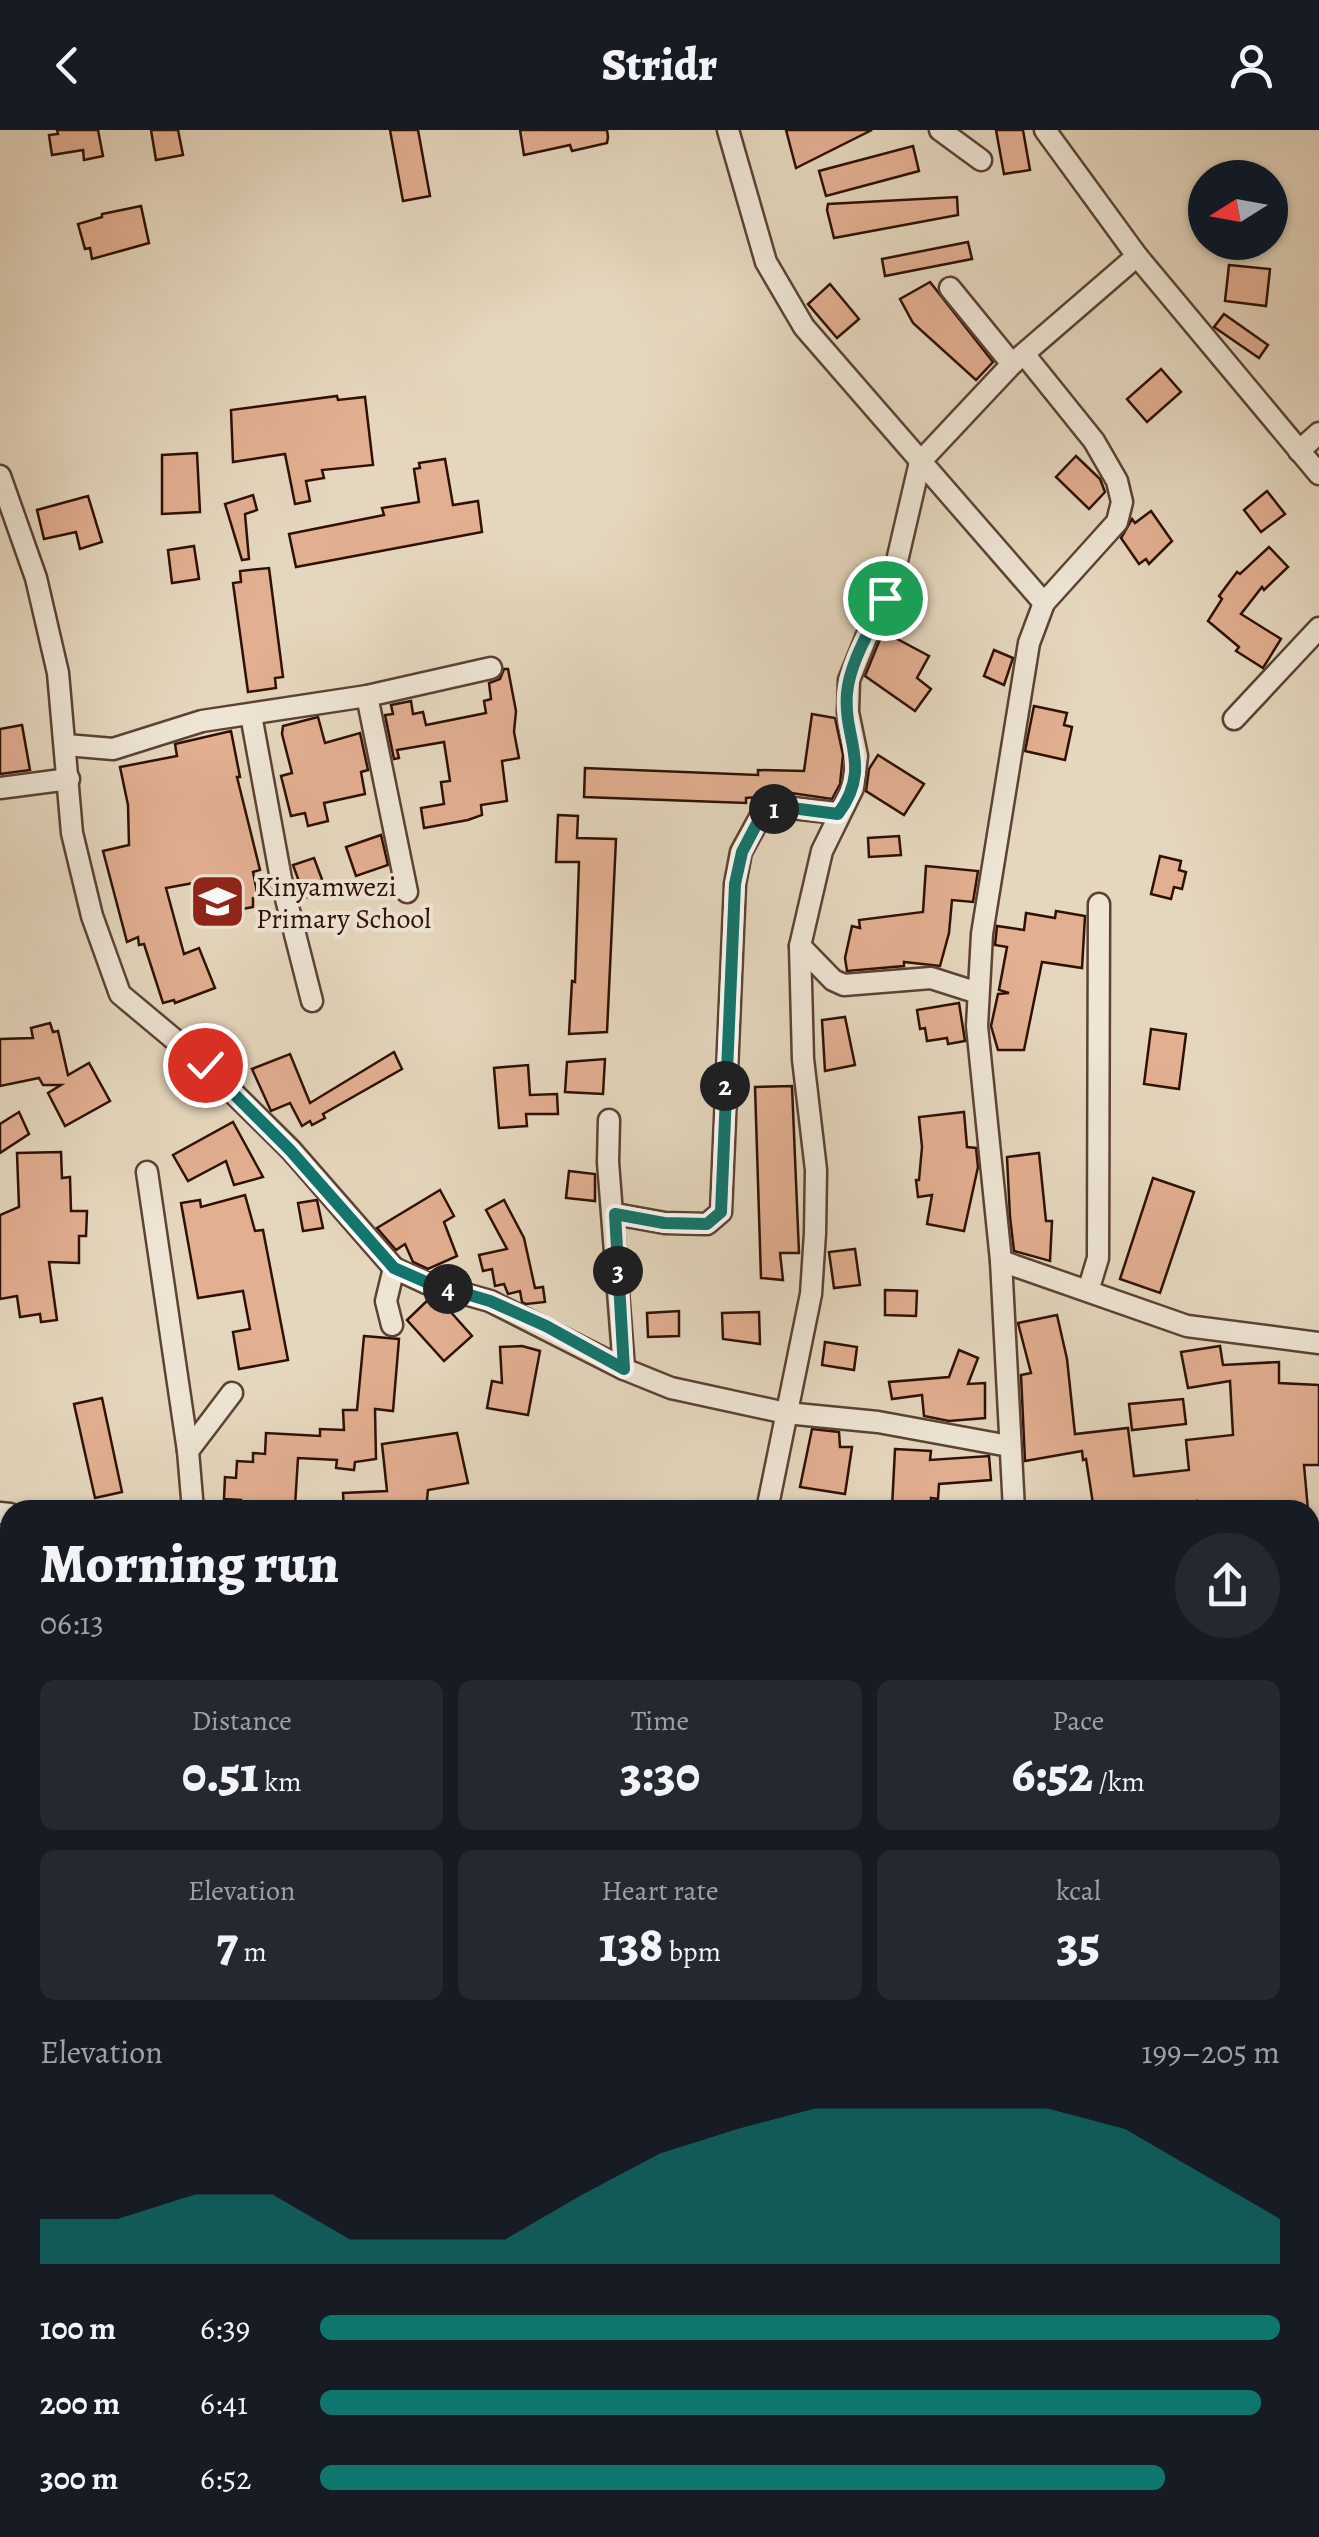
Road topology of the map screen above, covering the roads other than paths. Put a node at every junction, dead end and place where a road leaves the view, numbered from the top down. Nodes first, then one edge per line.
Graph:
1 (728, 130) edge
2 (940, 130) edge
3 (1059, 135) edge
4 (981, 160) dead end
5 (1137, 256) junction
6 (950, 288) dead end
7 (1018, 359) junction
8 (1319, 433) edge
9 (1300, 451) junction
10 (920, 462) junction
11 (1319, 474) edge
12 (0, 476) edge
13 (1044, 602) junction
14 (1319, 628) edge
15 (491, 668) dead end
16 (367, 696) junction
17 (251, 715) junction
18 (1234, 718) dead end
19 (66, 745) junction
20 (69, 779) junction
21 (0, 788) edge
22 (838, 814) junction
23 (407, 892) dead end
24 (1098, 904) dead end
25 (800, 946) junction
26 (978, 993) junction
27 (312, 1001) dead end
28 (609, 1120) dead end
29 (148, 1172) dead end
30 (615, 1214) junction
31 (1001, 1262) junction
32 (394, 1268) junction
33 (1088, 1291) junction
34 (392, 1325) dead end
35 (1319, 1344) edge
36 (624, 1369) junction
37 (232, 1393) dead end
38 (786, 1414) junction
39 (1009, 1446) junction
40 (188, 1452) junction
41 (192, 1500) edge
42 (769, 1500) edge
43 (1013, 1500) edge

1 - 10 street
2 - 4 street
3 - 5 street
5 - 7 street
5 - 9 street
6 - 7 street
7 - 10 street
7 - 13 street
8 - 9 street
9 - 11 street
10 - 13 street
10 - 22 street
12 - 19 street
13 - 26 street
14 - 18 street
15 - 16 street
16 - 17 street
16 - 23 street
17 - 19 street
17 - 27 street
19 - 20 street
20 - 21 street
20 - 32 street
22 - 25 street
22 - 30 street
24 - 33 street
25 - 26 street
25 - 38 street
26 - 31 street
28 - 30 street
29 - 40 street
30 - 36 street
31 - 33 street
31 - 39 street
32 - 34 street
32 - 36 street
33 - 35 street
36 - 38 street
37 - 40 street
38 - 39 street
38 - 42 street
39 - 43 street
40 - 41 street

